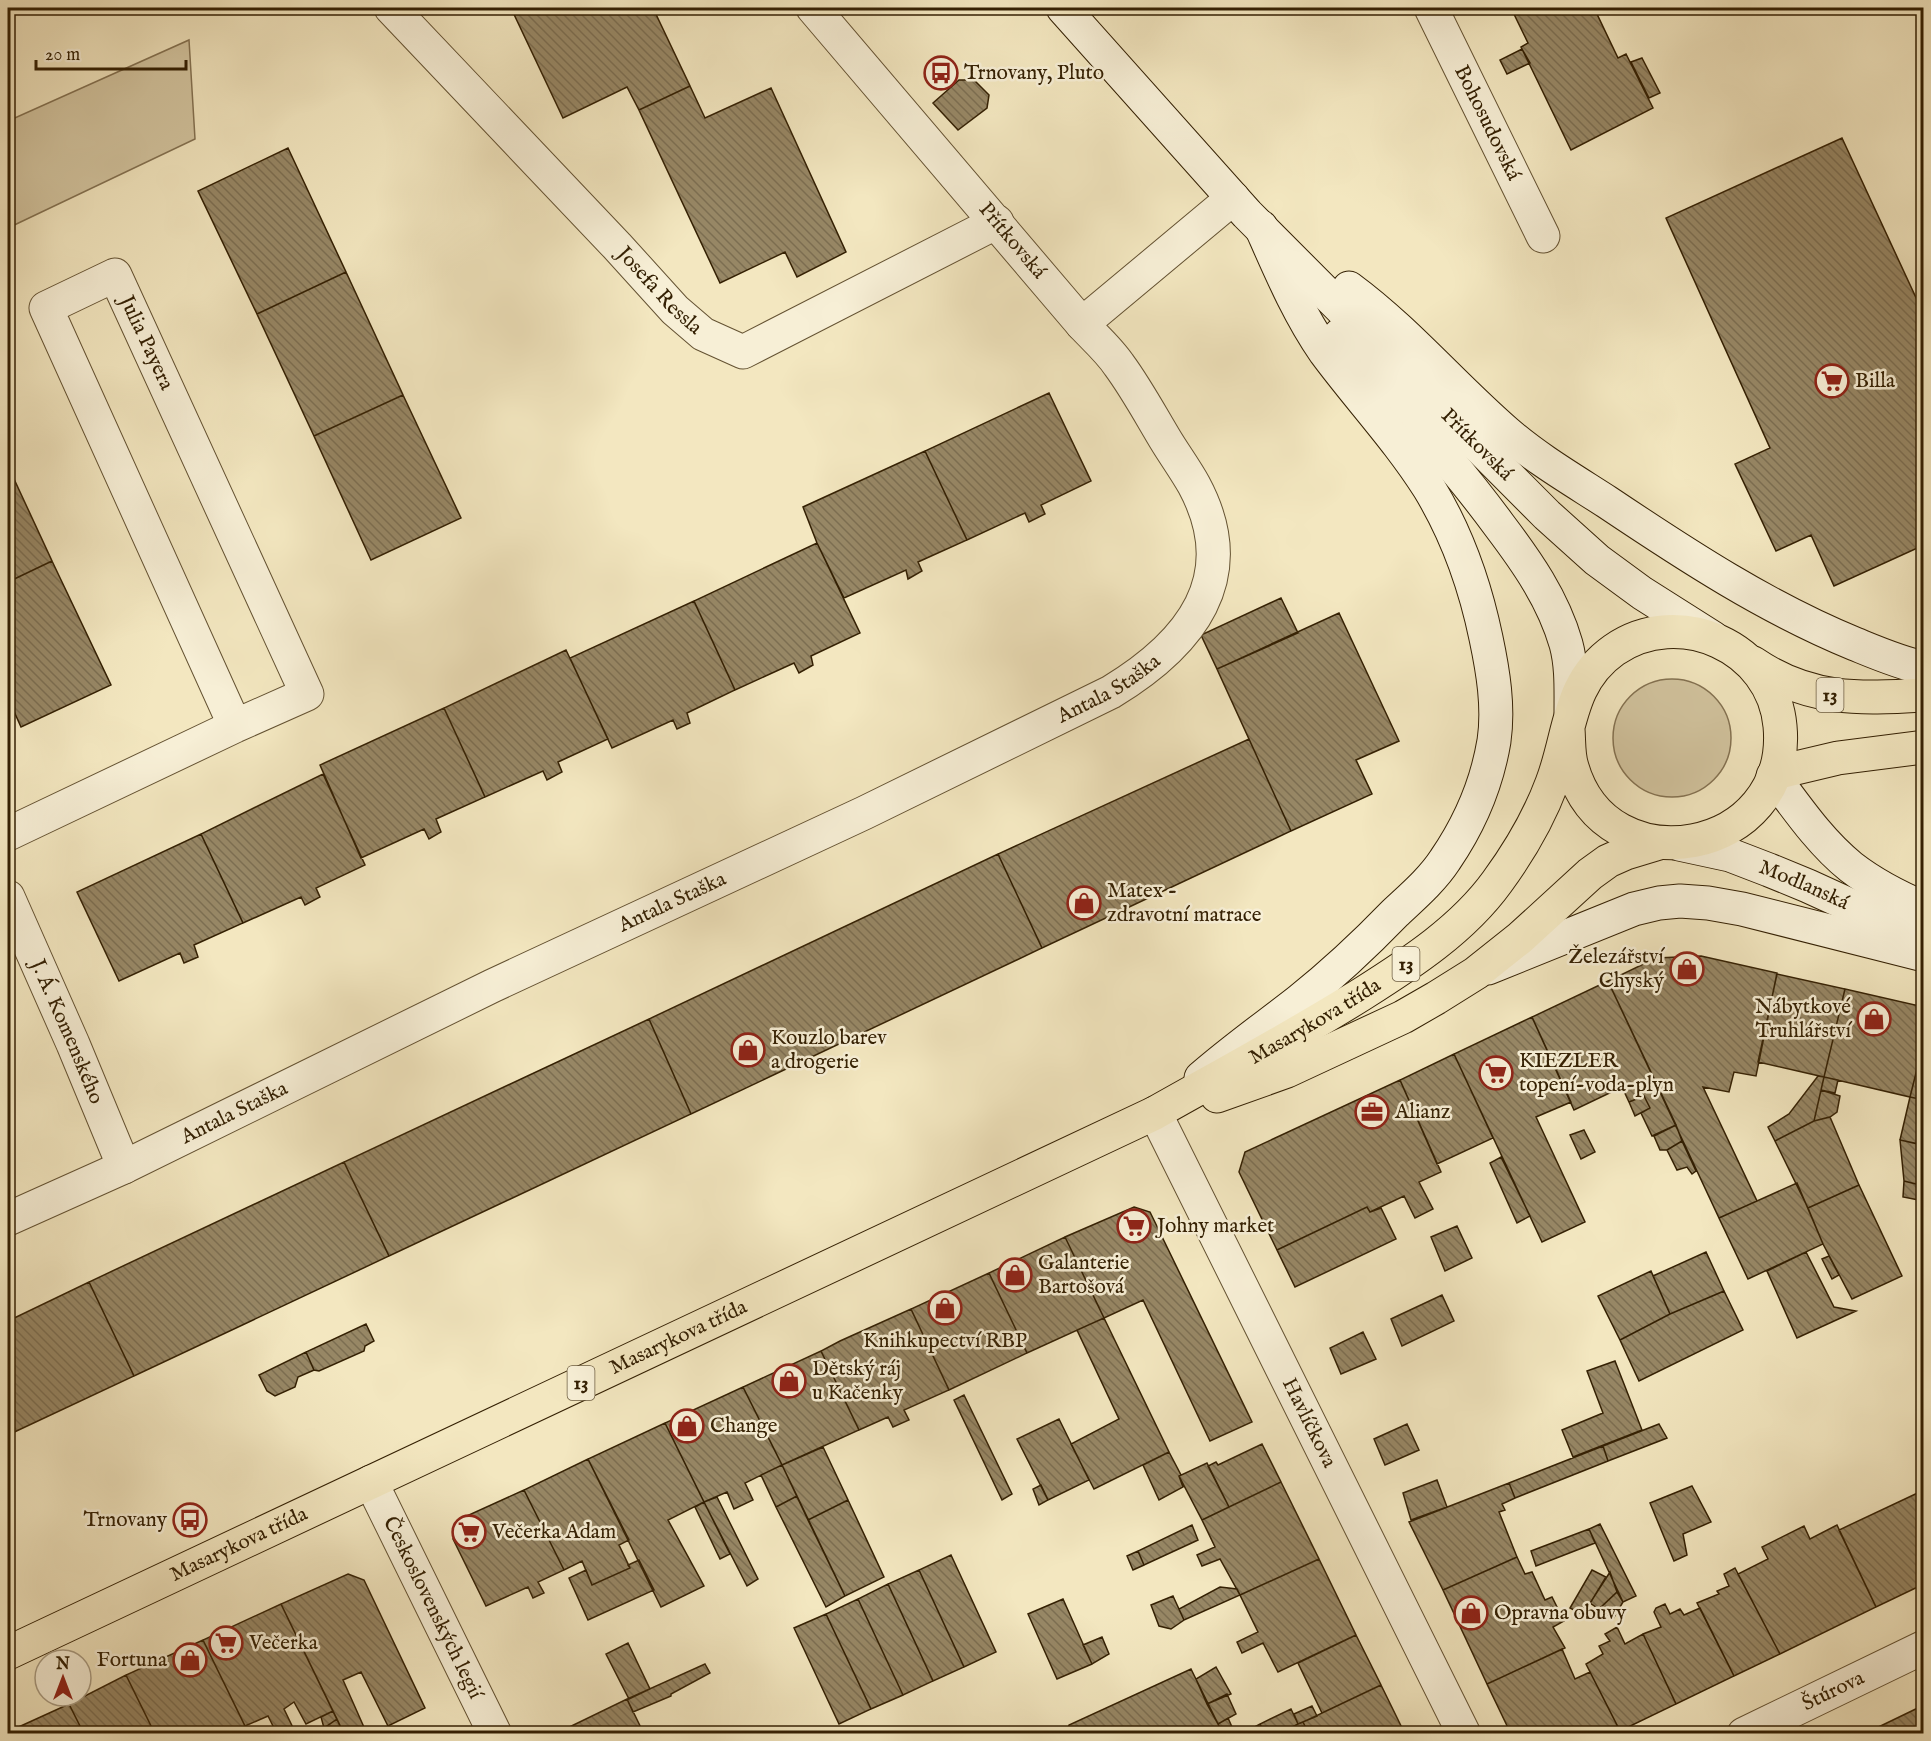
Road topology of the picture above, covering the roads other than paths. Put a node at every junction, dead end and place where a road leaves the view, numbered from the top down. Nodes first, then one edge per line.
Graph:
1 (391, 8) edge
2 (813, 8) edge
3 (1063, 8) edge
4 (1431, 8) edge
5 (1233, 198) junction
6 (997, 222) junction
7 (1261, 227) junction
8 (1543, 236) dead end
9 (1082, 324) junction
10 (1195, 486) joint
11 (1713, 638) junction
12 (1745, 658) junction
13 (1923, 668) edge
14 (1923, 695) edge
15 (1569, 721) junction
16 (236, 726) junction
17 (1923, 747) edge
18 (1774, 774) junction
19 (8, 834) edge
20 (1669, 843) junction
21 (8, 897) edge
22 (1923, 908) edge
23 (1923, 939) edge
24 (1923, 955) edge
25 (1476, 973) junction
26 (1155, 1113) junction
27 (124, 1167) junction
28 (8, 1219) edge
29 (371, 1482) junction
30 (1923, 1647) edge
31 (8, 1653) edge
32 (495, 1734) edge
33 (1464, 1734) edge
34 (1744, 1734) edge

1 - 6 street, Josefa Ressla
2 - 6 street, Přítkovská
3 - 5 street, Přítkovská
4 - 8 street, Bohosudovská
5 - 7 street, Přítkovská
5 - 9 street
6 - 9 street, Přítkovská
7 - 11 street, Přítkovská
7 - 13 street
7 - 15 street, Přítkovská
7 - 26 street
9 - 10 street, Přítkovská
10 - 27 street, Antala Staška
11 - 12 main road, Masarykova třída
11 - 15 main road, Masarykova třída
12 - 14 main road, Masarykova třída / 13
12 - 18 main road, Masarykova třída
15 - 20 main road, Masarykova třída
15 - 26 main road, Masarykova třída / 13
16 - 16 street, Julia Payera
16 - 19 street, Julia Payera
17 - 18 main road
18 - 20 main road, Masarykova třída
18 - 22 street, Modlanská
20 - 23 street, Modlanská
20 - 25 main road, Masarykova třída / 13
21 - 27 street, J. Á. Komenského
24 - 25 street
25 - 26 main road, Masarykova třída / 13
26 - 29 main road, Masarykova třída / 13
26 - 33 street, Havlíčkova
27 - 28 street, Antala Staška
29 - 31 main road, Masarykova třída / 13
29 - 32 street, Československých legií
30 - 34 street, Štúrova

